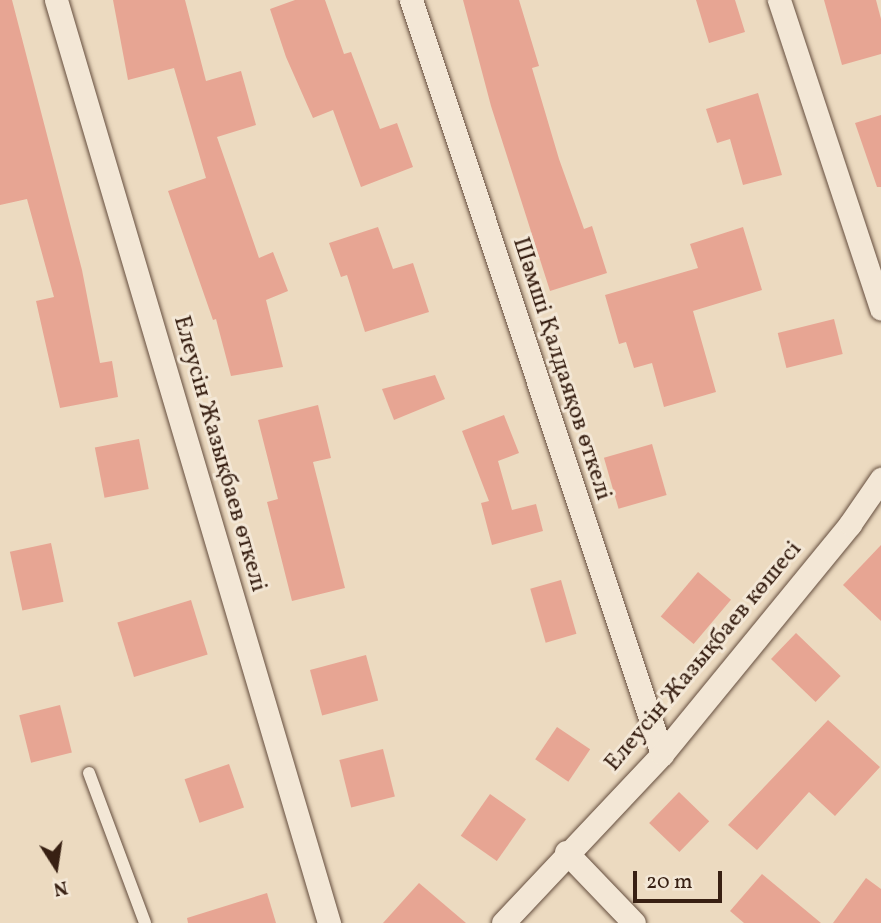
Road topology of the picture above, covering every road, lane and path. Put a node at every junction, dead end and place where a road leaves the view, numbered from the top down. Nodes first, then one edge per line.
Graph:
1 (56, 0) edge
2 (411, 0) edge
3 (779, 0) edge
4 (881, 309) edge
5 (881, 479) edge
6 (662, 754) junction
7 (89, 773) dead end
8 (566, 852) junction
9 (145, 923) edge
10 (329, 923) edge
11 (503, 923) edge
12 (634, 923) edge

1 - 10 street, Елеусін Жазықбаев өткелі
2 - 6 street, Шәмші Қалдаяқов өткелі
3 - 4 street
5 - 6 street, Елеусін Жазықбаев көшесі
6 - 8 street, Елеусін Жазықбаев көшесі
7 - 9 lane
8 - 11 street, Елеусін Жазықбаев көшесі
8 - 12 street

